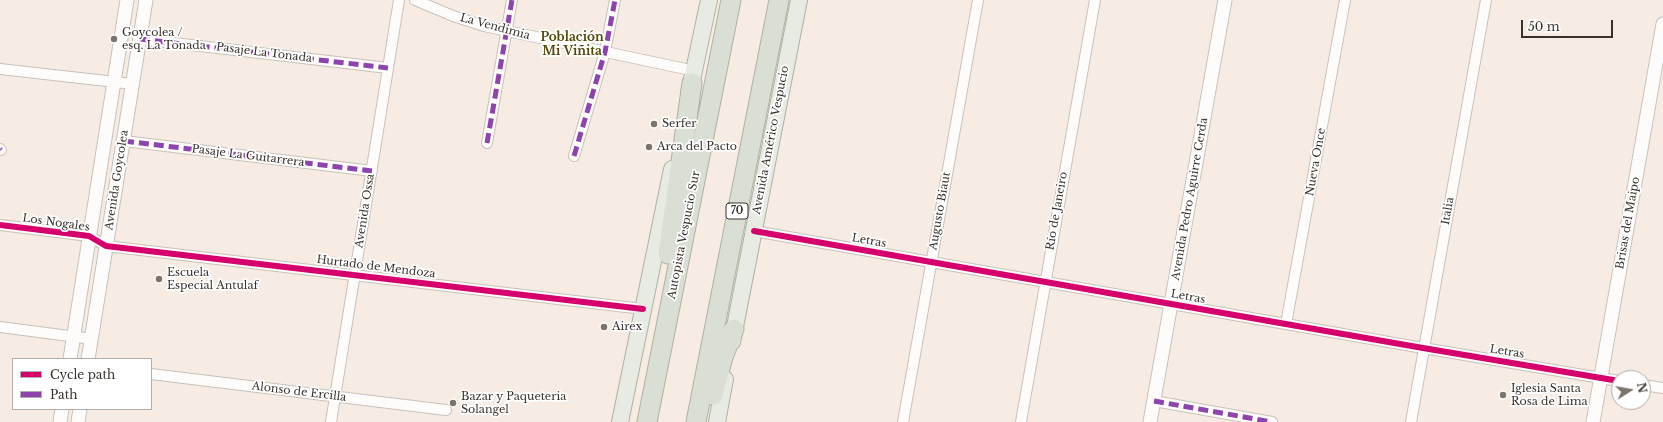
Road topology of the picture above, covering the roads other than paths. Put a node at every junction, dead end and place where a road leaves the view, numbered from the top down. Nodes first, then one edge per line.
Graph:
1 (127, 0) edge
2 (146, 0) edge
3 (399, 0) edge
4 (415, 0) edge
5 (512, 0) edge
6 (616, 0) edge
7 (710, 0) edge
8 (731, 0) edge
9 (779, 0) edge
10 (799, 0) edge
11 (978, 0) edge
12 (1095, 0) edge
13 (1226, 0) edge
14 (1345, 0) edge
15 (1486, 0) edge
16 (1663, 24) edge
17 (507, 31) junction
18 (140, 39) junction
19 (605, 52) junction
20 (388, 68) junction
21 (0, 69) edge
22 (694, 77) junction
23 (114, 82) junction
24 (132, 84) junction
25 (124, 141) junction
26 (487, 143) dead end
27 (574, 156) dead end
28 (372, 171) junction
29 (0, 225) edge
30 (754, 230) junction
31 (90, 236) junction
32 (106, 246) junction
33 (931, 262) junction
34 (355, 275) junction
35 (1045, 282) junction
36 (1170, 304) junction
37 (643, 309) junction
38 (1286, 324) junction
39 (0, 327) edge
40 (734, 329) junction
41 (74, 336) junction
42 (92, 338) junction
43 (1423, 348) junction
44 (70, 358) edge
45 (88, 358) edge
46 (658, 366) junction
47 (152, 374) edge
48 (1601, 377) junction
49 (1611, 379) edge
50 (1651, 386) edge
51 (1663, 388) edge
52 (335, 396) junction
53 (1154, 401) junction
54 (62, 410) edge
55 (80, 410) edge
56 (446, 410) dead end
57 (60, 422) edge
58 (78, 422) edge
59 (331, 422) edge
60 (620, 422) edge
61 (647, 422) edge
62 (696, 422) edge
63 (706, 422) edge
64 (717, 422) edge
65 (903, 422) edge
66 (1020, 422) edge
67 (1150, 422) edge
68 (1272, 422) edge
69 (1410, 422) edge
70 (1593, 422) edge

1 - 23 street, Avenida Goycolea
2 - 18 street, Avenida Goycolea
3 - 20 street, Avenida Ossa
4 - 17 street, La Vendimia
5 - 17 street
6 - 19 street
7 - 22 main road
8 - 46 highway, Autopista Vespucio Sur
9 - 62 highway, 70
10 - 30 main road, Avenida Américo Vespucio
11 - 33 street, Augusto Biaut
12 - 35 street, Río de Janeiro
13 - 36 street, Avenida Pedro Aguirre Cerda
14 - 38 street, Nueva Once
15 - 43 street, Italia
16 - 48 street, Brisas del Maipo
17 - 19 street, La Vendimia
17 - 26 street
18 - 20 street, Pasaje La Tonada
18 - 24 street, Avenida Goycolea
19 - 22 street, La Vendimia
19 - 27 street
20 - 28 street, Avenida Ossa
21 - 23 street
22 - 37 main road
22 - 46 highway
23 - 24 street
23 - 31 street, Avenida Goycolea
24 - 25 street, Avenida Goycolea
25 - 28 street, Pasaje La Guitarrera
25 - 32 street, Avenida Goycolea
28 - 34 street, Avenida Ossa
29 - 31 street, Los Nogales
30 - 33 street, Letras
30 - 40 main road, Avenida Américo Vespucio
31 - 32 street, Los Nogales
31 - 41 street, Avenida Goycolea
32 - 34 street, Hurtado de Mendoza
32 - 42 street, Avenida Goycolea
33 - 35 street, Letras
33 - 65 street, Augusto Biaut
34 - 37 street, Hurtado de Mendoza
34 - 52 street, Avenida Ossa
35 - 36 street, Letras
35 - 66 street, Río de Janeiro
36 - 38 street, Letras
36 - 53 street, Avenida Pedro Aguirre Cerda
37 - 60 main road
38 - 43 street, Letras
39 - 41 street
40 - 63 highway
40 - 64 main road, Avenida Américo Vespucio
41 - 42 street
41 - 44 street, Avenida Goycolea
42 - 45 street, Avenida Goycolea
43 - 48 street, Letras
43 - 69 street, Italia
46 - 61 highway, Autopista Vespucio Sur
47 - 52 street, Alonso de Ercilla
48 - 49 street, Letras
48 - 70 street, Brisas del Maipo
50 - 51 street
52 - 56 street, Alonso de Ercilla
52 - 59 street, Avenida Ossa
53 - 67 street, Avenida Pedro Aguirre Cerda
53 - 68 street
54 - 57 street
55 - 58 street

